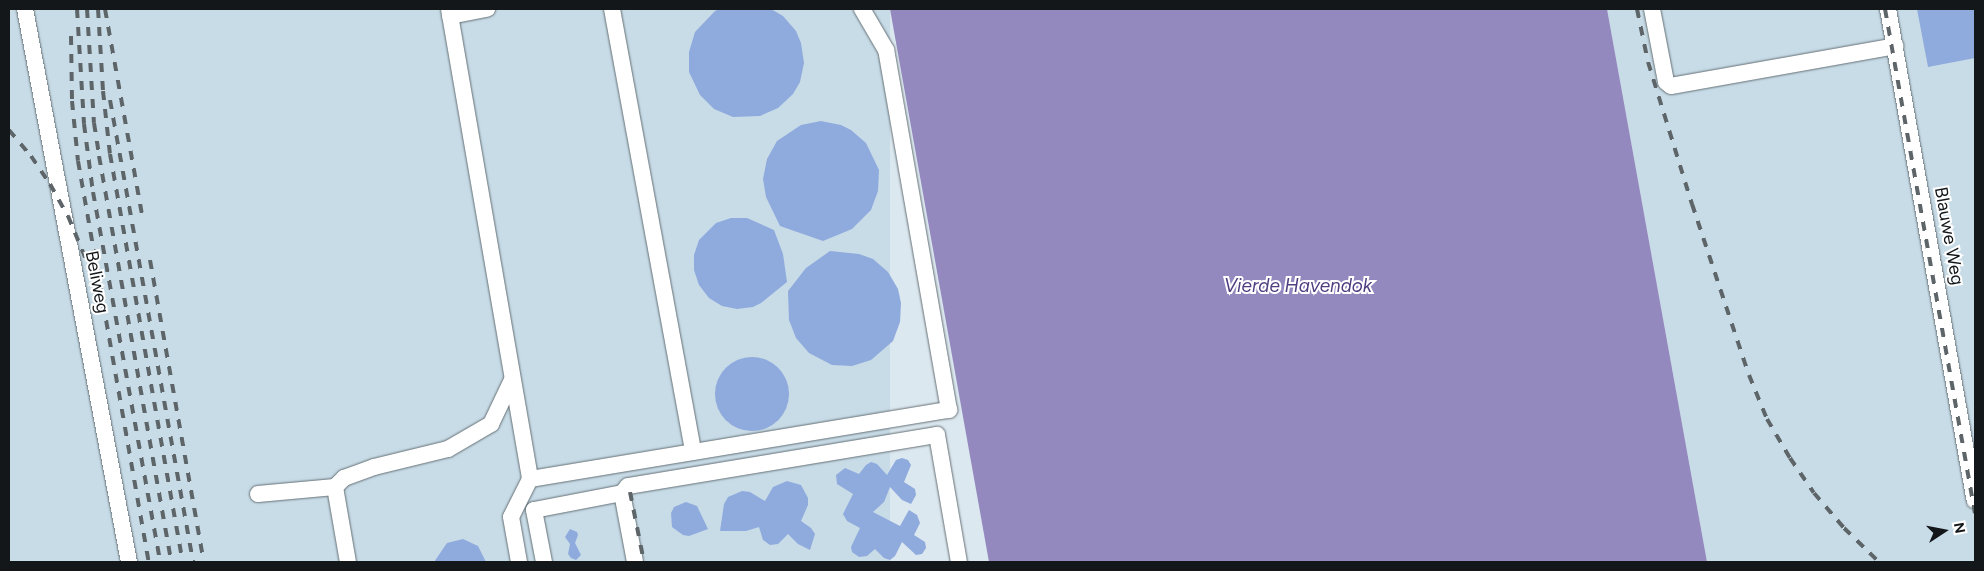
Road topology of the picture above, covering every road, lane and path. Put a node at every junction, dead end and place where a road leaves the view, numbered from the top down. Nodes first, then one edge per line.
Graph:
1 (25, 9) edge
2 (487, 9) edge
3 (612, 9) edge
4 (862, 9) edge
5 (1652, 9) edge
6 (1888, 9) edge
7 (450, 12) edge
8 (1894, 46) junction
9 (512, 380) junction
10 (693, 452) junction
11 (530, 479) junction
12 (335, 487) junction
13 (258, 494) dead end
14 (622, 494) junction
15 (1975, 500) edge
16 (129, 562) edge
17 (348, 562) edge
18 (519, 562) edge
19 (544, 562) edge
20 (635, 562) edge
21 (959, 562) edge

1 - 16 street, Beliweg
2 - 7 street
3 - 10 street
4 - 10 street
5 - 8 street
6 - 8 street, Blauwe Weg
7 - 9 street
8 - 15 street, Blauwe Weg
9 - 11 street
9 - 12 street
10 - 11 street
11 - 18 street
12 - 13 street
12 - 17 street
14 - 19 street
14 - 20 street
14 - 21 street

